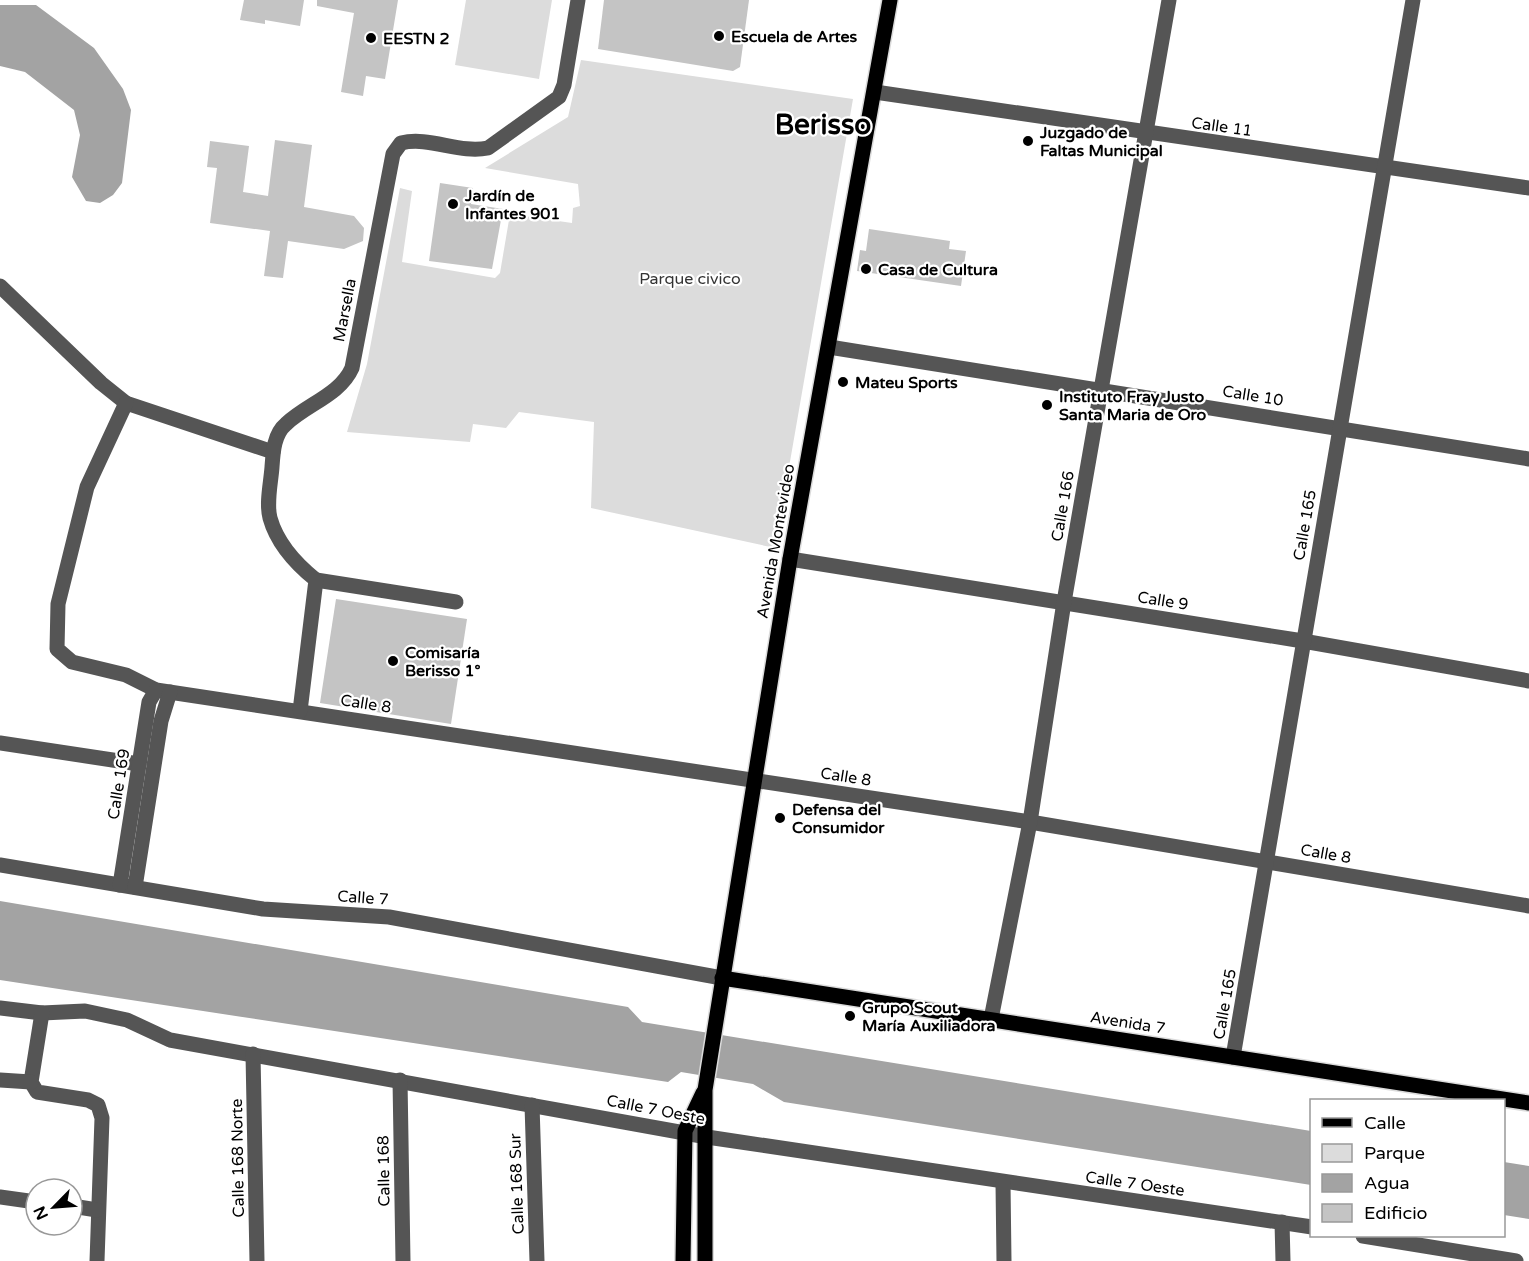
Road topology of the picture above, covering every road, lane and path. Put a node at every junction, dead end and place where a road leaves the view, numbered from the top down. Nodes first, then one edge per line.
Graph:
1 (578, 0) edge
2 (890, 0) edge
3 (1169, 0) edge
4 (1413, 0) edge
5 (876, 92) junction
6 (1145, 133) junction
7 (1386, 167) junction
8 (1529, 188) edge
9 (0, 286) edge
10 (829, 347) junction
11 (1100, 389) junction
12 (126, 403) junction
13 (1339, 427) junction
14 (273, 452) junction
15 (1529, 459) edge
16 (790, 559) junction
17 (316, 580) junction
18 (1064, 602) junction
19 (456, 603) dead end
20 (1303, 640) junction
21 (1529, 681) edge
22 (163, 691) junction
23 (300, 711) junction
24 (0, 742) edge
25 (139, 764) junction
26 (753, 780) junction
27 (1030, 822) junction
28 (1268, 862) junction
29 (0, 866) edge
30 (128, 886) junction
31 (1529, 906) edge
32 (722, 978) junction
33 (0, 1008) edge
34 (42, 1012) junction
35 (991, 1019) junction
36 (253, 1054) junction
37 (1233, 1057) junction
38 (0, 1080) edge
39 (400, 1080) junction
40 (31, 1082) junction
41 (705, 1090) junction
42 (1503, 1099) edge
43 (1505, 1099) edge
44 (1529, 1103) edge
45 (532, 1105) junction
46 (685, 1131) junction
47 (707, 1137) junction
48 (1003, 1183) junction
49 (0, 1197) edge
50 (24, 1200) edge
51 (84, 1208) edge
52 (97, 1210) junction
53 (1282, 1222) junction
54 (1310, 1227) edge
55 (1369, 1237) edge
56 (98, 1261) edge
57 (257, 1261) edge
58 (403, 1261) edge
59 (537, 1261) edge
60 (683, 1261) edge
61 (705, 1261) edge
62 (1004, 1261) edge
63 (1283, 1261) edge
64 (1516, 1261) edge

1 - 14 street, Marsella
2 - 5 main road, Avenida Montevideo
3 - 6 street, Calle 166
4 - 7 street, Calle 165
5 - 6 street, Calle 11
5 - 10 main road, Avenida Montevideo
6 - 7 street, Calle 11
6 - 11 street, Calle 166
7 - 8 street, Calle 11
7 - 13 street, Calle 165
9 - 12 street
10 - 11 street, Calle 10
10 - 16 main road, Avenida Montevideo
11 - 13 street, Calle 10
11 - 18 street, Calle 166
12 - 14 street
12 - 22 street, Calle 8
13 - 15 street, Calle 10
13 - 20 street, Calle 165
14 - 17 street, Marsella
16 - 18 street, Calle 9
16 - 26 main road, Avenida Montevideo
17 - 19 street
17 - 23 street
18 - 20 street, Calle 9
18 - 27 street, Calle 166
20 - 21 street, Calle 9
20 - 28 street, Calle 165
22 - 23 street, Calle 8
22 - 25 street, Calle 169
22 - 30 street, Calle 169
23 - 26 street, Calle 8
24 - 25 street
25 - 30 street, Calle 169
26 - 27 street, Calle 8
26 - 32 main road, Avenida Montevideo
27 - 28 street, Calle 8
27 - 35 street, Calle 166
28 - 31 street, Calle 8
28 - 37 street, Calle 165
29 - 30 street, Calle 7
30 - 32 street, Calle 7
32 - 35 main road, Avenida 7
32 - 41 main road, Avenida Montevideo
33 - 34 street, Calle 7 Oeste
34 - 36 street, Calle 7 Oeste
34 - 40 street
35 - 37 main road, Avenida 7
36 - 39 street, Calle 7 Oeste
36 - 57 street, Calle 168 Norte
37 - 42 main road, Avenida 7
38 - 40 street
39 - 45 street, Calle 7 Oeste
39 - 58 street, Calle 168
40 - 52 street
41 - 46 main road, Avenida Montevideo
41 - 47 main road, Avenida Montevideo
43 - 44 main road, Avenida 7
45 - 46 street, Calle 7 Oeste
45 - 59 street, Calle 168 Sur
46 - 47 street, Calle 7 Oeste
46 - 60 main road, Avenida Montevideo
47 - 48 street, Calle 7 Oeste
47 - 61 main road, Avenida Montevideo
48 - 53 street, Calle 7 Oeste
48 - 62 street
49 - 50 street
51 - 52 street
52 - 56 street
53 - 54 street, Calle 7 Oeste
53 - 63 street
55 - 64 street

